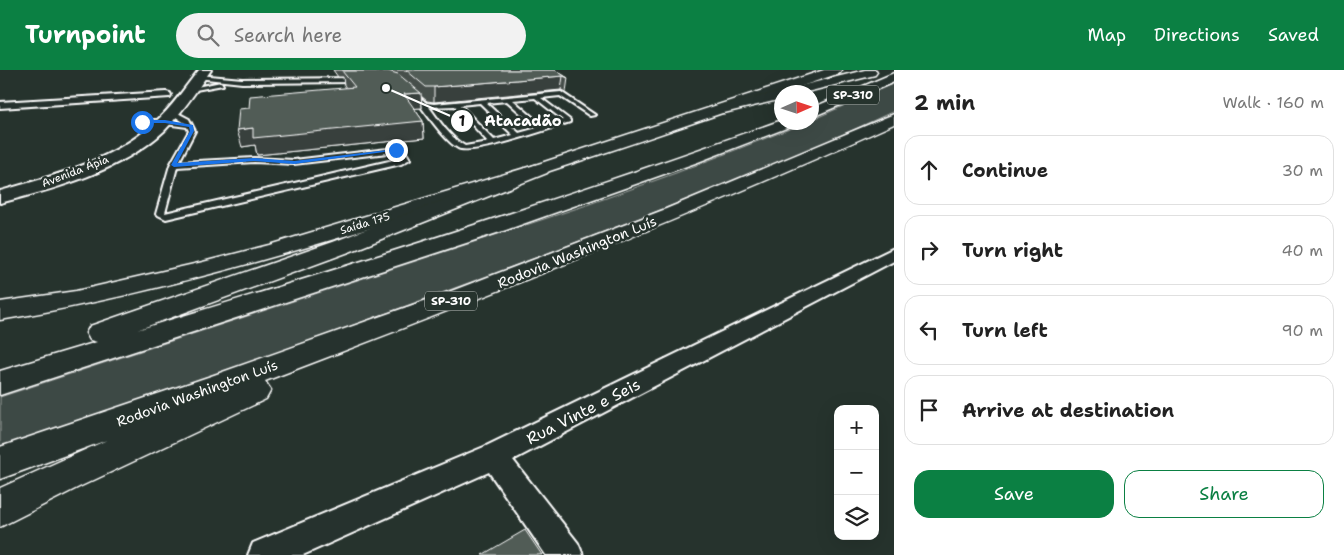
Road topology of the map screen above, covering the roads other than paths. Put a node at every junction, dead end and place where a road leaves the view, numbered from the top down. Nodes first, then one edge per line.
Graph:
1 (836, 70) edge
2 (880, 70) edge
3 (195, 77) edge
4 (894, 77) edge
5 (402, 85) edge
6 (819, 85) edge
7 (537, 96) junction
8 (164, 97) junction
9 (774, 97) edge
10 (508, 99) junction
11 (482, 102) junction
12 (0, 104) edge
13 (424, 104) junction
14 (457, 105) junction
15 (0, 109) edge
16 (724, 109) junction
17 (819, 110) edge
18 (592, 115) dead end
19 (169, 117) junction
20 (894, 118) edge
21 (142, 122) junction
22 (191, 126) junction
23 (542, 128) junction
24 (774, 128) edge
25 (518, 136) junction
26 (493, 143) junction
27 (174, 165) junction
28 (541, 169) junction
29 (0, 184) edge
30 (0, 197) edge
31 (894, 254) edge
32 (490, 286) junction
33 (0, 311) edge
34 (0, 369) edge
35 (0, 383) edge
36 (494, 456) junction
37 (0, 463) edge
38 (0, 508) edge
39 (266, 555) edge
40 (566, 555) edge

1 - 16 main road
2 - 6 main road
3 - 3 lane
3 - 8 street, Avenida Ápia
3 - 19 street, Avenida Ápia
4 - 17 main road, SP-310
5 - 13 lane
7 - 10 lane
7 - 18 lane
7 - 23 lane
8 - 12 street
8 - 15 street
8 - 21 street, Avenida Ápia
9 - 16 main road
10 - 11 lane
10 - 23 lane
11 - 14 lane
11 - 25 lane
13 - 14 lane
13 - 26 lane
14 - 26 lane
16 - 28 main road, Saída 175
19 - 21 lane
19 - 22 lane
19 - 22 lane
19 - 30 street, Avenida Ápia
20 - 32 main road, Rodovia Washington Luís / SP-310
21 - 29 street, Avenida Ápia
22 - 27 lane
23 - 25 lane
24 - 35 main road
25 - 26 lane
27 - 27 lane
28 - 33 main road, Saída 175
28 - 34 main road
31 - 36 street, Rua Vinte e Seis
32 - 37 main road, Rodovia Washington Luís / SP-310
32 - 38 main road
36 - 39 street, Rua Vinte e Seis
36 - 40 street

